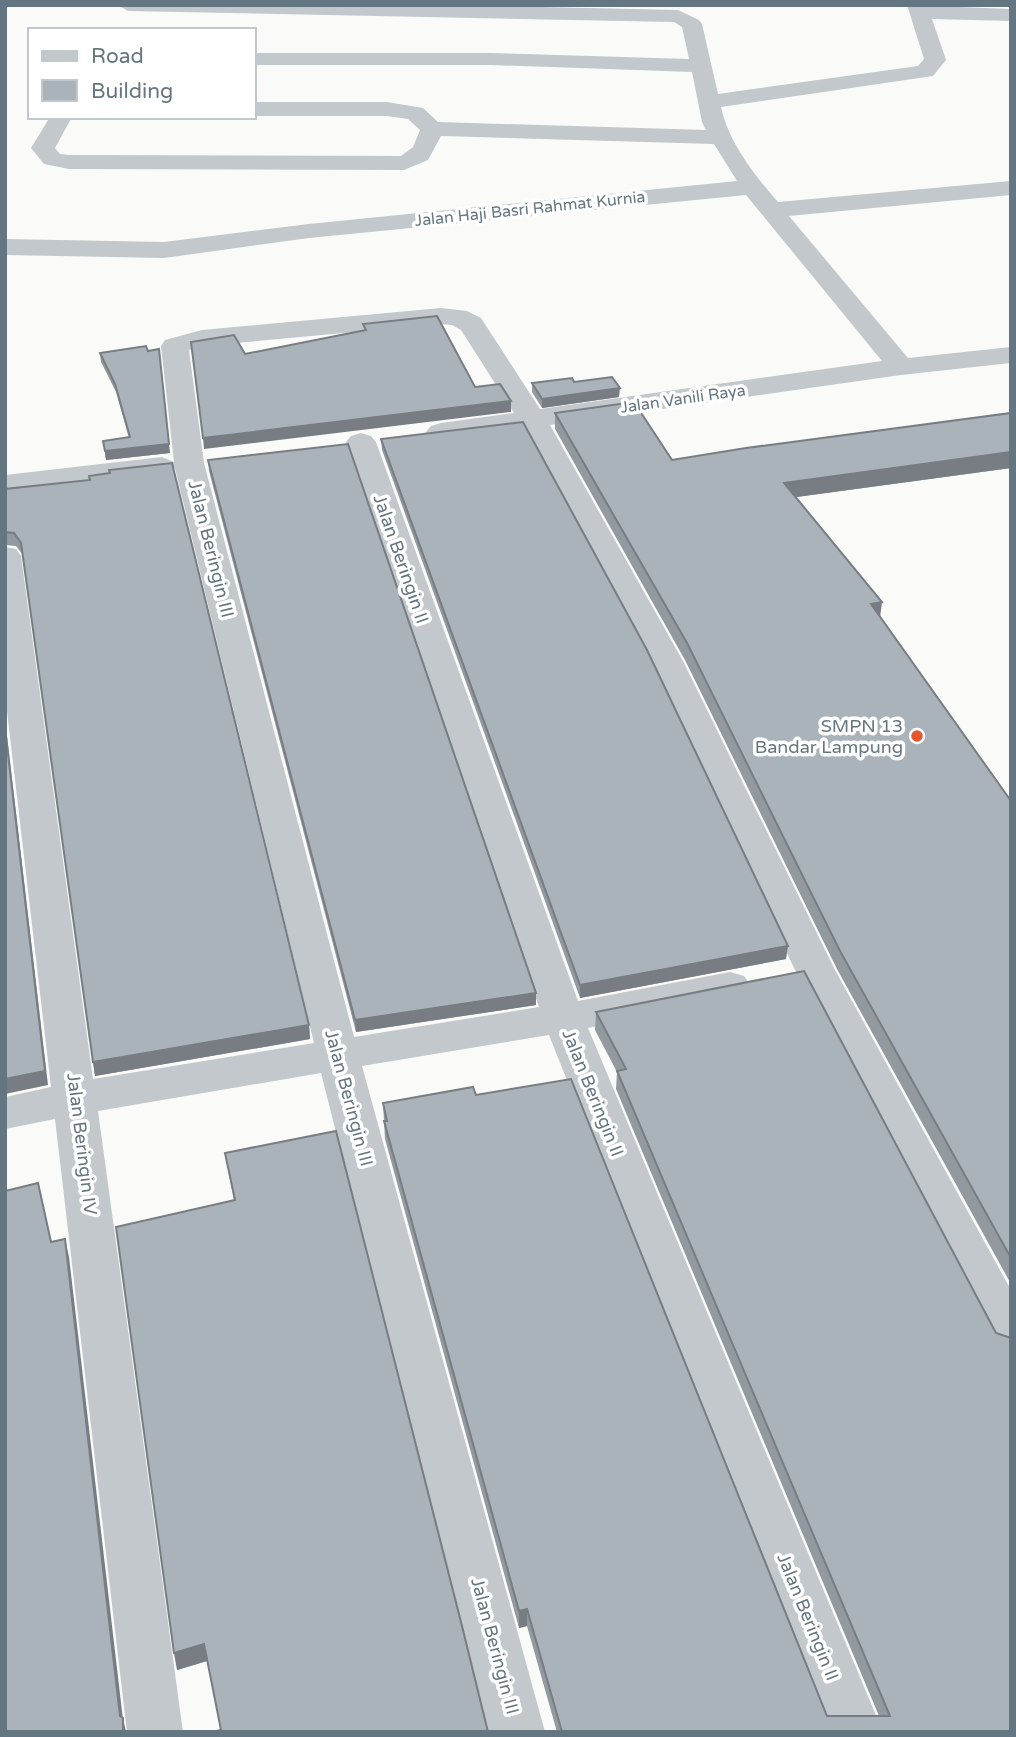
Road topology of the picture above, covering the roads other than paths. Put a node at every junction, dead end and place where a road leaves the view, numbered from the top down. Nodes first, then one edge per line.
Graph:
1 (919, 9) edge
2 (121, 11) edge
3 (498, 13) junction
4 (1011, 15) edge
5 (256, 59) edge
6 (491, 59) junction
7 (702, 65) junction
8 (709, 102) junction
9 (256, 109) edge
10 (60, 119) edge
11 (432, 129) junction
12 (721, 137) junction
13 (752, 187) junction
14 (1011, 188) edge
15 (773, 210) junction
16 (5, 247) edge
17 (1011, 355) edge
18 (901, 367) junction
19 (533, 421) junction
20 (374, 441) joint
21 (202, 461) junction
22 (5, 484) edge
23 (5, 556) edge
24 (815, 970) junction
25 (563, 1018) junction
26 (337, 1052) junction
27 (76, 1098) junction
28 (5, 1113) edge
29 (1011, 1336) edge
30 (155, 1732) edge
31 (517, 1732) edge
32 (855, 1732) edge

1 - 4 street
1 - 8 street
2 - 3 street
3 - 6 street
3 - 7 street
5 - 6 street
6 - 7 street
7 - 8 street
8 - 12 street
9 - 11 street
10 - 11 street
11 - 12 street
12 - 13 street
13 - 15 street
13 - 16 street, Jalan Haji Basri Rahmat Kurnia
14 - 15 street
15 - 18 street
17 - 18 street, Jalan Vanili Raya
18 - 19 street, Jalan Vanili Raya
19 - 20 street, Jalan Vanili Raya
19 - 21 street, Jalan Beringin III
19 - 24 street
20 - 25 street, Jalan Beringin II
21 - 22 street
21 - 26 street, Jalan Beringin III
23 - 27 street, Jalan Beringin IV
24 - 25 street
24 - 29 street
25 - 26 street
25 - 32 street, Jalan Beringin II
26 - 27 street
26 - 31 street, Jalan Beringin III
27 - 28 street
27 - 30 street, Jalan Beringin IV

